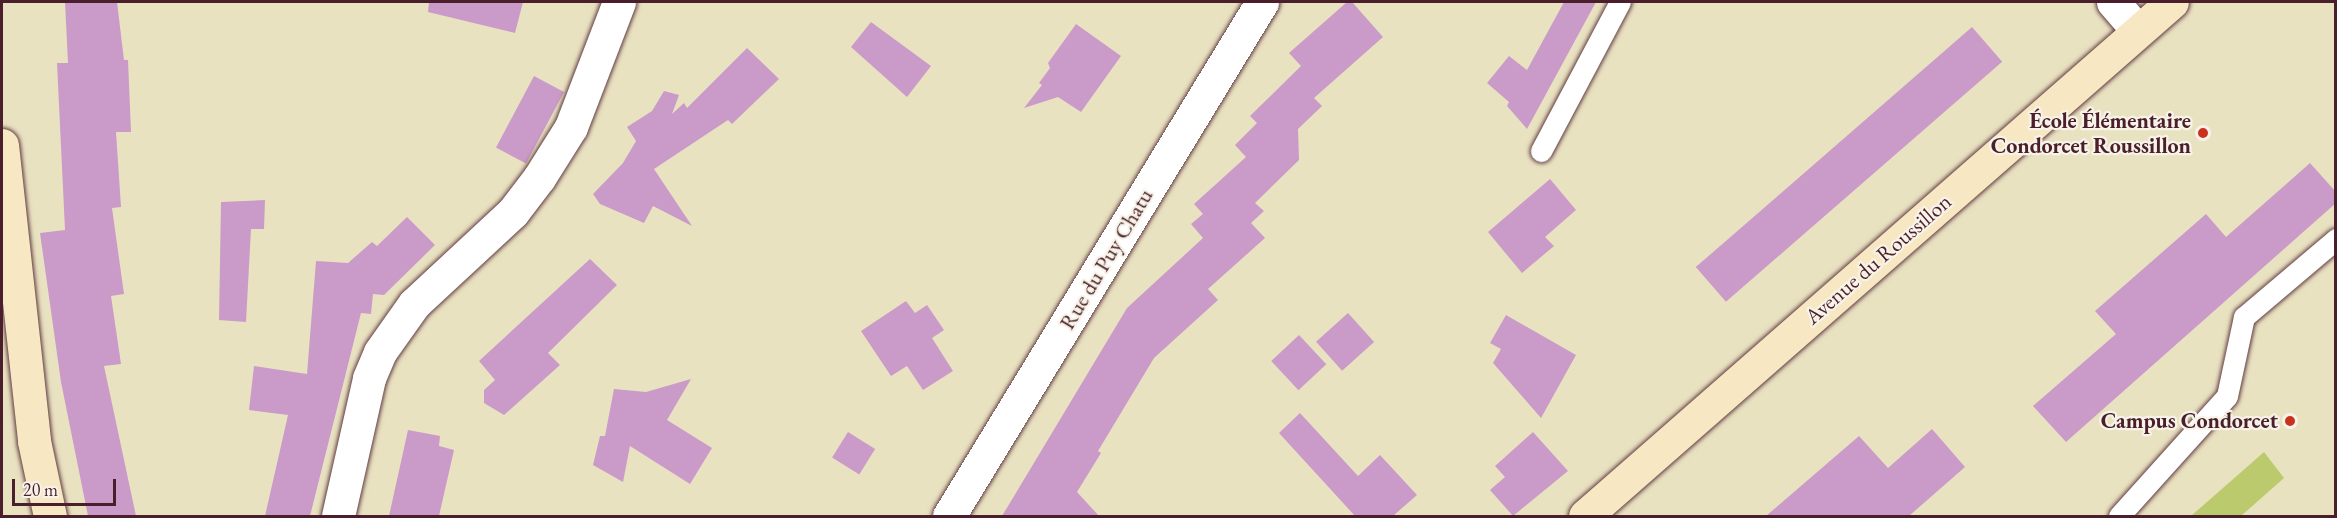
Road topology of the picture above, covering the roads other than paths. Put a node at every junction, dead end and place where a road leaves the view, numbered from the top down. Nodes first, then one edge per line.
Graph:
1 (619, 2) edge
2 (1262, 2) edge
3 (1620, 2) edge
4 (2113, 2) edge
5 (2172, 2) edge
6 (2138, 32) junction
7 (2, 146) edge
8 (1541, 150) dead end
9 (2336, 239) edge
10 (50, 516) edge
11 (338, 516) edge
12 (950, 516) edge
13 (1585, 516) edge
14 (2120, 516) edge

1 - 11 street
2 - 12 street, Rue du Puy Chatu
3 - 8 lane
4 - 6 street
5 - 6 street, Avenue du Roussillon
6 - 13 street, Avenue du Roussillon
7 - 10 street
9 - 14 lane

